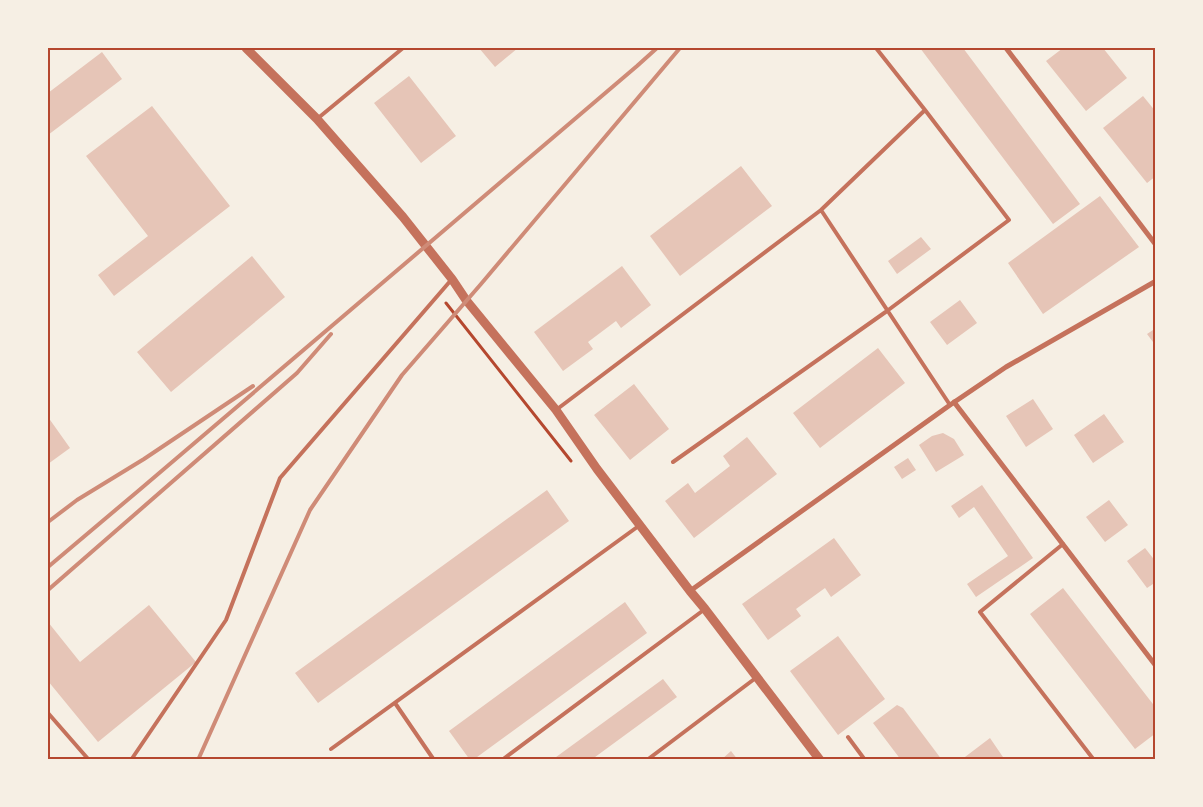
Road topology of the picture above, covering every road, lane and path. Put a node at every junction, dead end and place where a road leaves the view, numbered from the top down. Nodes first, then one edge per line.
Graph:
1 (246, 48) edge
2 (403, 48) edge
3 (876, 48) edge
4 (1006, 48) edge
5 (925, 110) junction
6 (317, 119) junction
7 (821, 210) junction
8 (1156, 244) edge
9 (452, 279) junction
10 (1156, 281) edge
11 (887, 311) junction
12 (952, 404) junction
13 (556, 410) junction
14 (673, 462) dead end
15 (640, 525) junction
16 (1063, 544) junction
17 (690, 591) junction
18 (705, 610) junction
19 (1156, 666) edge
20 (757, 677) junction
21 (395, 703) junction
22 (48, 713) edge
23 (848, 737) dead end
24 (331, 749) dead end
25 (89, 760) edge
26 (131, 760) edge
27 (434, 760) edge
28 (502, 760) edge
29 (647, 760) edge
30 (820, 760) edge
31 (865, 760) edge
32 (1094, 760) edge

1 - 6 street
2 - 6 lane
3 - 5 lane
4 - 8 street
5 - 7 lane
5 - 11 lane
6 - 9 street
7 - 11 lane
7 - 13 lane
9 - 13 street
9 - 26 lane
10 - 12 street
11 - 12 lane
11 - 14 lane
12 - 16 street
12 - 17 street
13 - 15 street
15 - 17 street
15 - 21 lane
16 - 19 street
16 - 32 lane
17 - 18 street
18 - 20 street
18 - 28 lane
20 - 29 lane
20 - 30 street
21 - 24 lane
21 - 27 lane
22 - 25 lane
23 - 31 lane

